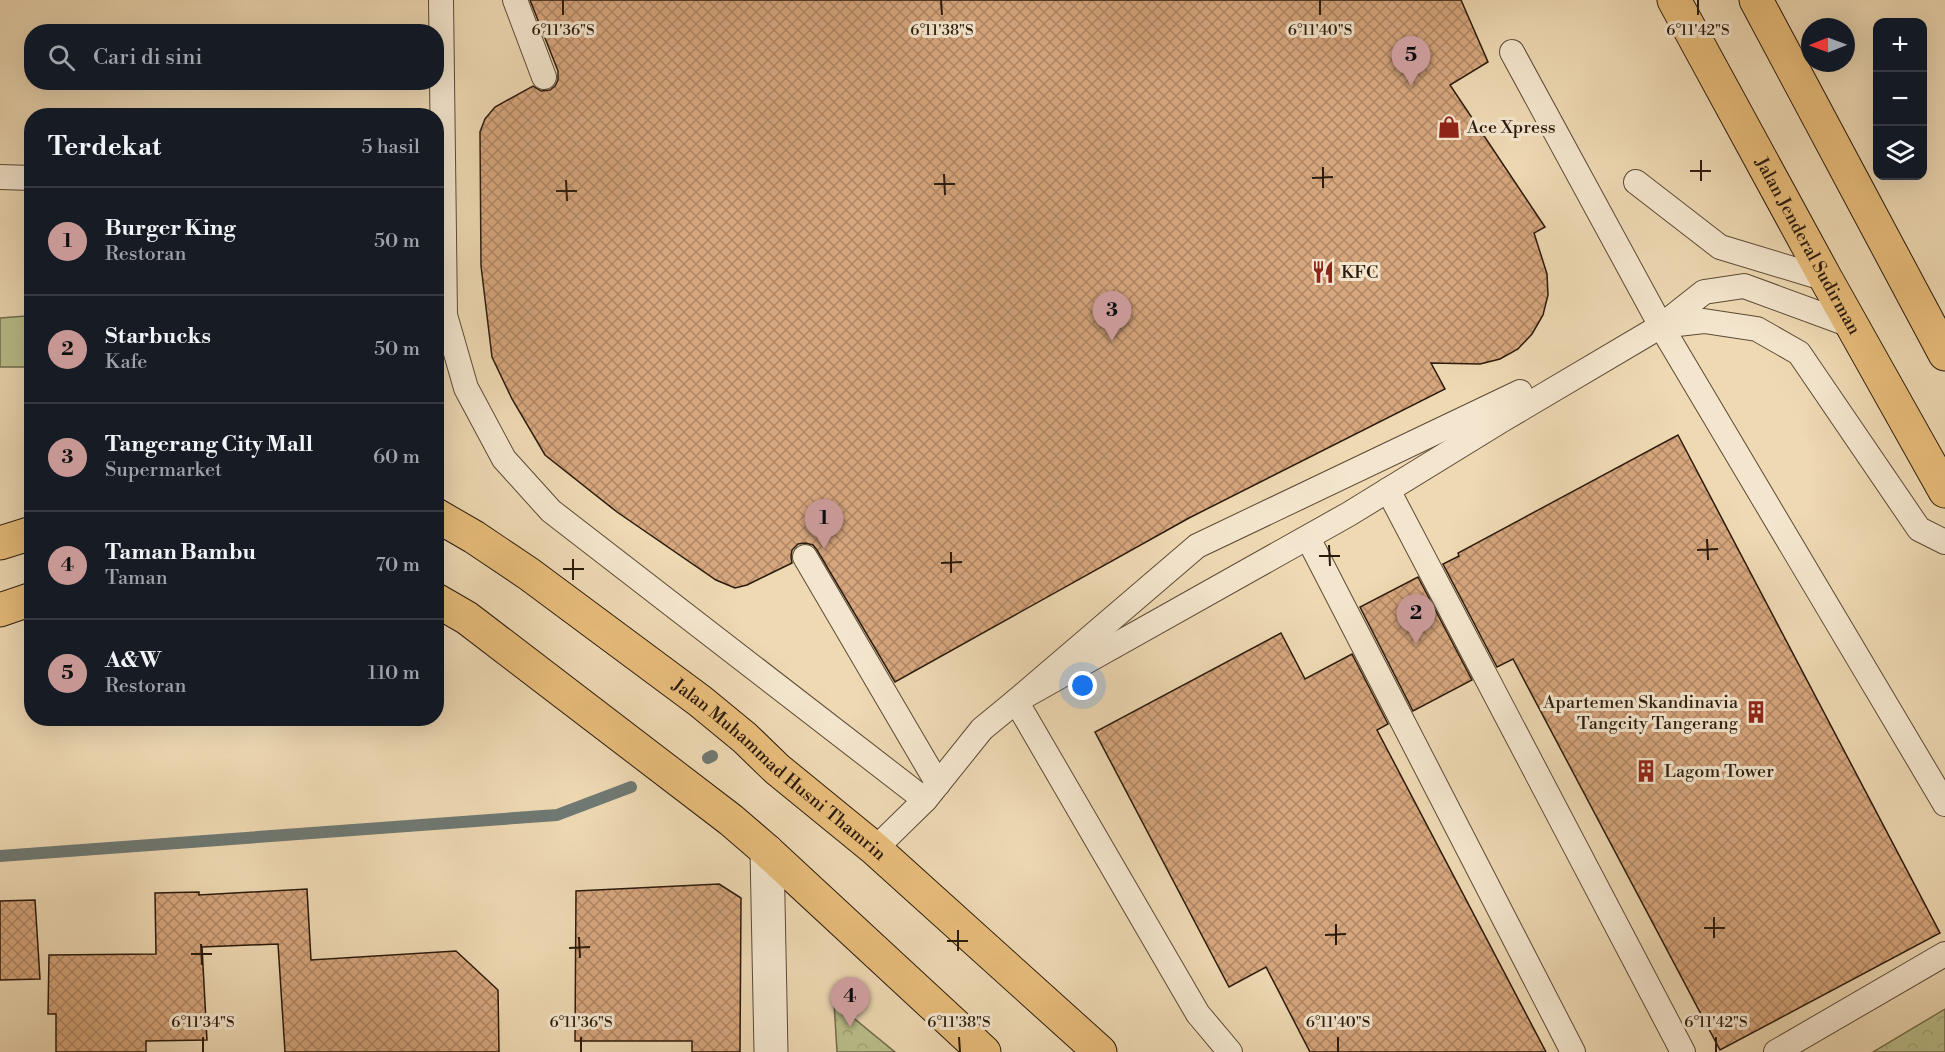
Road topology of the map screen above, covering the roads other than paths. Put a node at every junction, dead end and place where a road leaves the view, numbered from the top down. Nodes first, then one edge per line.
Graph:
1 (441, 0) edge
2 (515, 0) edge
3 (1674, 0) edge
4 (1756, 0) edge
5 (441, 24) edge
6 (1512, 52) dead end
7 (544, 76) dead end
8 (442, 90) edge
9 (442, 108) edge
10 (0, 177) edge
11 (24, 178) edge
12 (1636, 182) dead end
13 (444, 236) edge
14 (1826, 279) junction
15 (445, 315) junction
16 (444, 318) edge
17 (1661, 326) junction
18 (1853, 326) junction
19 (1945, 354) edge
20 (1389, 490) junction
21 (1945, 491) edge
22 (444, 519) edge
23 (24, 536) edge
24 (1308, 538) junction
25 (1945, 542) edge
26 (0, 543) edge
27 (806, 557) dead end
28 (24, 602) edge
29 (444, 605) edge
30 (0, 610) edge
31 (1016, 701) junction
32 (931, 792) junction
33 (1945, 804) edge
34 (875, 849) junction
35 (767, 851) junction
36 (1945, 954) edge
37 (771, 1052) edge
38 (984, 1052) edge
39 (1100, 1052) edge
40 (1230, 1052) edge
41 (1573, 1052) edge
42 (1683, 1052) edge
43 (1776, 1052) edge

1 - 5 lane
2 - 7 lane
3 - 14 main road, Jalan Jenderal Sudirman
4 - 19 main road
6 - 17 lane
8 - 9 lane
10 - 11 lane
12 - 14 lane
13 - 15 lane
14 - 18 main road, Jalan Jenderal Sudirman
15 - 16 lane
15 - 32 lane
17 - 18 lane
17 - 20 lane
17 - 25 lane
17 - 31 lane
17 - 33 lane
18 - 21 main road, Jalan Jenderal Sudirman
20 - 24 lane
20 - 42 lane
22 - 34 main road, Jalan Muhammad Husni Thamrin
23 - 26 main road
24 - 31 lane
24 - 41 lane
27 - 32 lane
28 - 30 main road
29 - 35 main road
31 - 32 lane
31 - 40 lane
32 - 34 lane
34 - 39 main road, Jalan Muhammad Husni Thamrin
35 - 37 street
35 - 38 main road
36 - 43 lane

